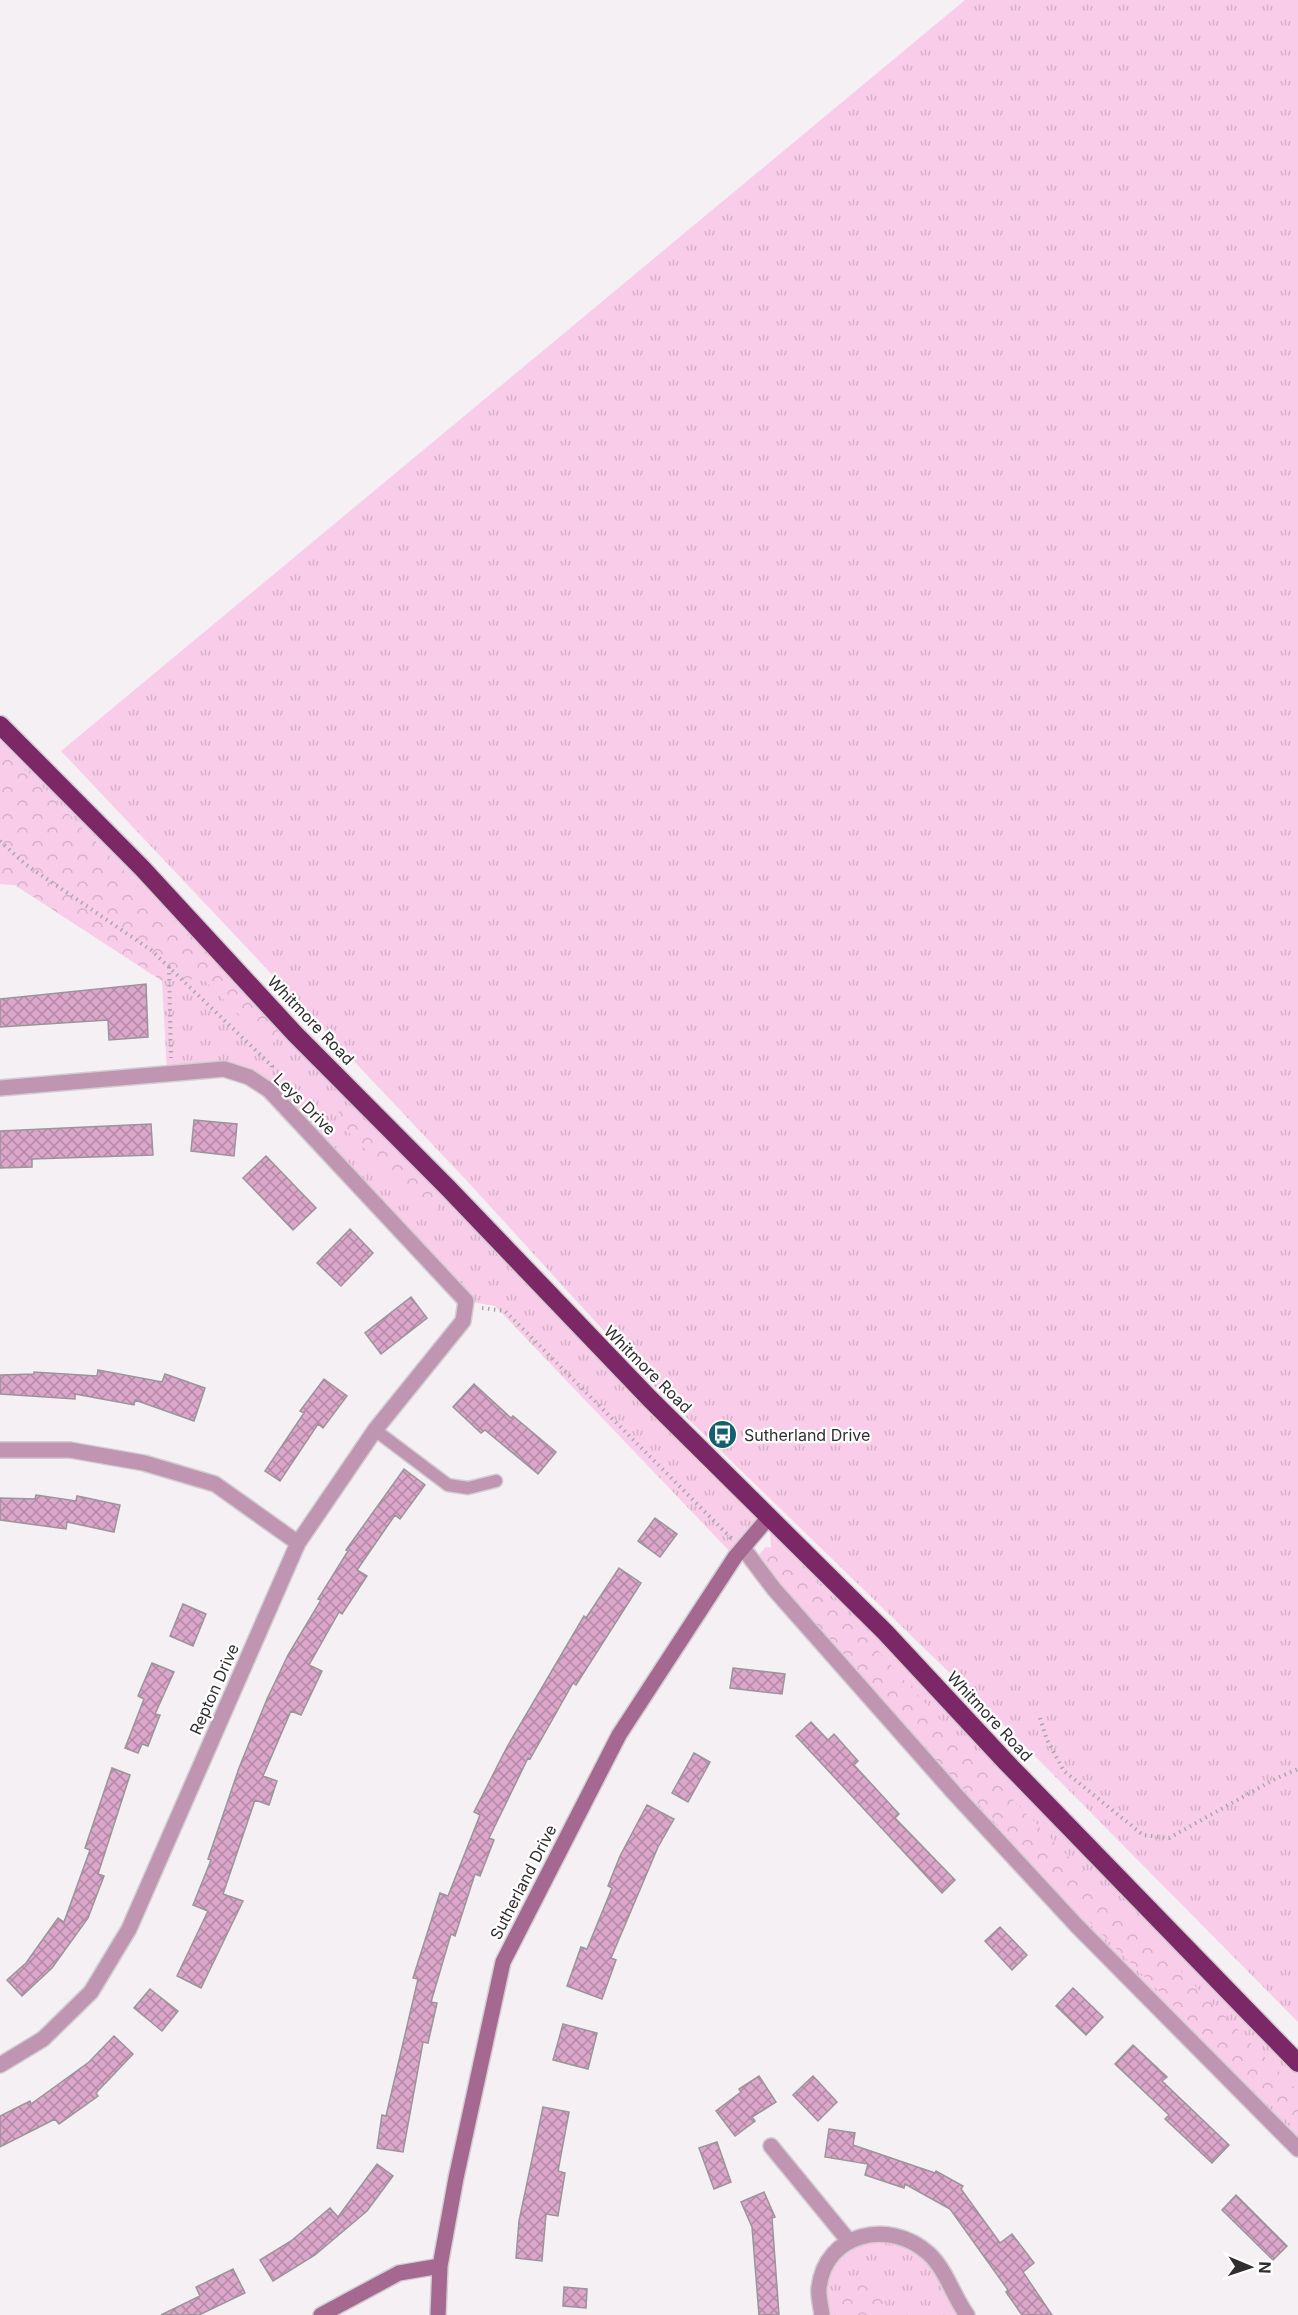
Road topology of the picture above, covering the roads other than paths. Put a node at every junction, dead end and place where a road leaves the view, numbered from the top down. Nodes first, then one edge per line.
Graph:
1 (0, 725) edge
2 (0, 1088) edge
3 (464, 1314) joint
4 (375, 1430) junction
5 (0, 1450) edge
6 (496, 1481) dead end
7 (769, 1517) junction
8 (298, 1543) junction
9 (743, 1548) junction
10 (1298, 2063) edge
11 (0, 2065) edge
12 (771, 2146) dead end
13 (1298, 2149) edge
14 (848, 2240) junction
15 (440, 2266) junction
16 (321, 2315) edge
17 (438, 2315) edge
18 (822, 2315) edge
19 (967, 2315) edge

1 - 7 highway, Whitmore Road
2 - 3 street, Leys Drive
3 - 4 street, Repton Drive
4 - 6 lane
4 - 8 street, Repton Drive
5 - 8 street
7 - 9 street, Sutherland Drive
7 - 10 highway, Whitmore Road
8 - 11 street, Repton Drive
9 - 13 street
9 - 15 street, Sutherland Drive
12 - 14 street
14 - 18 street
14 - 19 street
15 - 16 street
15 - 17 street, Sutherland Drive

